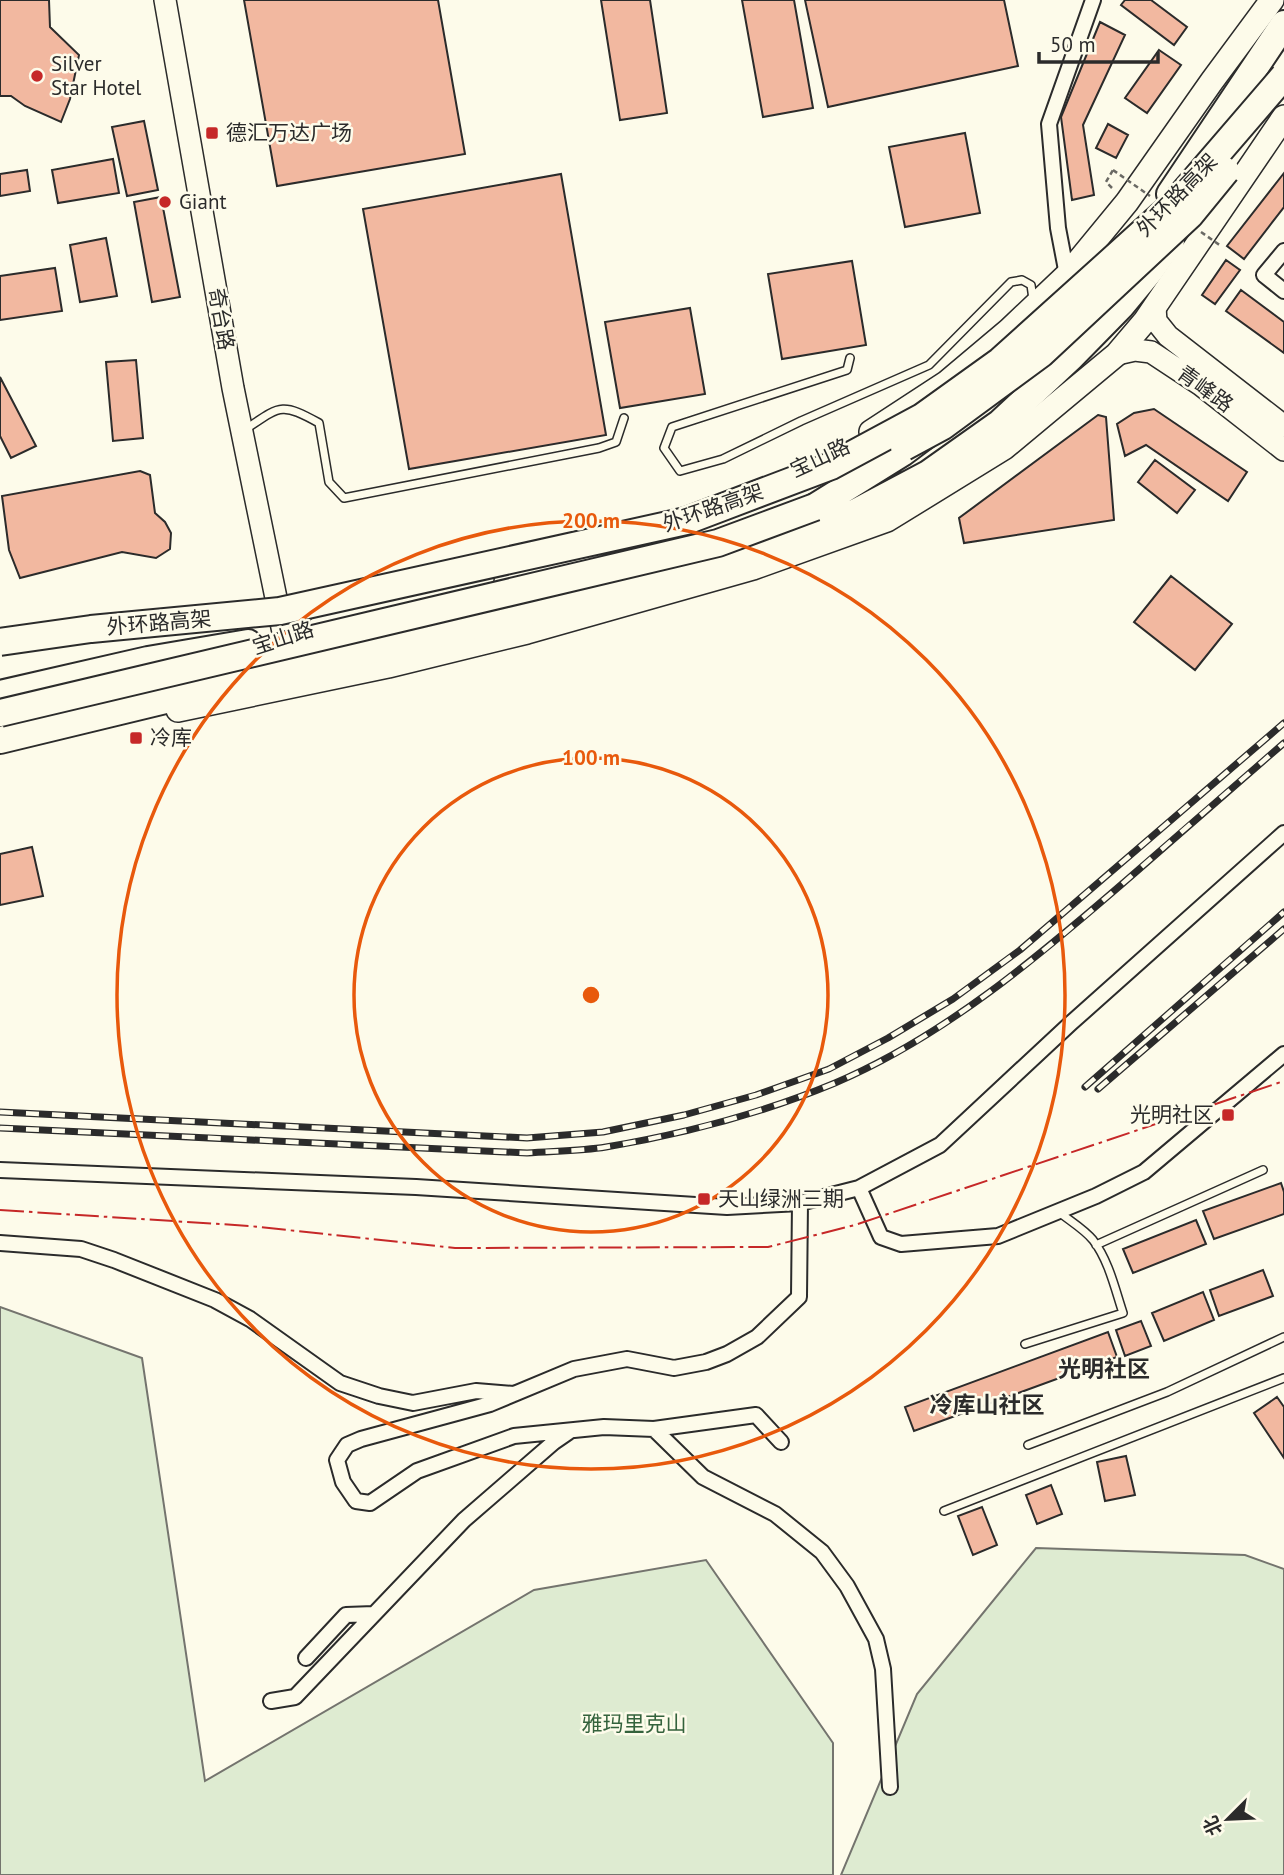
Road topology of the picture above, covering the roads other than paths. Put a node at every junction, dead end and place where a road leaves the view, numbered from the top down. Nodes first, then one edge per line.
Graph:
1 (164, 0) edge
2 (1093, 0) edge
3 (1272, 0) edge
4 (1284, 24) edge
5 (1284, 71) edge
6 (1284, 76) edge
7 (1284, 102) edge
8 (1284, 117) edge
9 (1284, 251) edge
10 (1067, 275) junction
11 (1284, 291) edge
12 (1155, 308) junction
13 (1030, 310) junction
14 (1118, 354) junction
15 (850, 358) dead end
16 (624, 418) dead end
17 (1284, 426) edge
18 (242, 431) junction
19 (1284, 450) edge
20 (284, 637) junction
21 (0, 642) edge
22 (0, 652) edge
23 (0, 694) edge
24 (0, 713) edge
25 (0, 723) edge
26 (76, 731) joint
27 (0, 740) edge
28 (0, 752) edge
29 (1284, 833) edge
30 (1284, 1054) edge
31 (0, 1170) edge
32 (1263, 1170) dead end
33 (859, 1188) junction
34 (800, 1203) junction
35 (1059, 1212) junction
36 (0, 1243) edge
37 (1096, 1245) junction
38 (1284, 1337) edge
39 (1025, 1344) dead end
40 (1284, 1378) edge
41 (519, 1394) junction
42 (654, 1429) junction
43 (572, 1430) junction
44 (781, 1442) dead end
45 (1028, 1445) dead end
46 (944, 1511) dead end
47 (374, 1614) junction
48 (306, 1658) dead end
49 (271, 1701) dead end
50 (890, 1787) dead end

1 - 18 street, 奇台路
2 - 10 street
3 - 10 main road, 宝山路
4 - 24 highway, bridge
5 - 27 highway
6 - 21 highway, 外环路高架, bridge
7 - 22 highway, 外环路高架, bridge
8 - 12 main road
9 - 11 street
10 - 13 main road, 宝山路
12 - 14 main road
12 - 17 street, 青峰路
13 - 15 lane
13 - 20 main road, 宝山路
14 - 19 street, 青峰路
14 - 26 main road
16 - 18 lane
18 - 20 street, 奇台路
20 - 23 highway
20 - 25 main road, 宝山路
26 - 28 highway
29 - 33 street
30 - 35 street
31 - 34 street
32 - 37 lane
33 - 34 street
33 - 35 street
34 - 41 street
35 - 37 lane
36 - 41 street
37 - 39 lane
38 - 45 lane
40 - 46 lane
41 - 43 street
42 - 43 street
42 - 44 street
42 - 50 street
43 - 47 street
47 - 48 street
47 - 49 street

